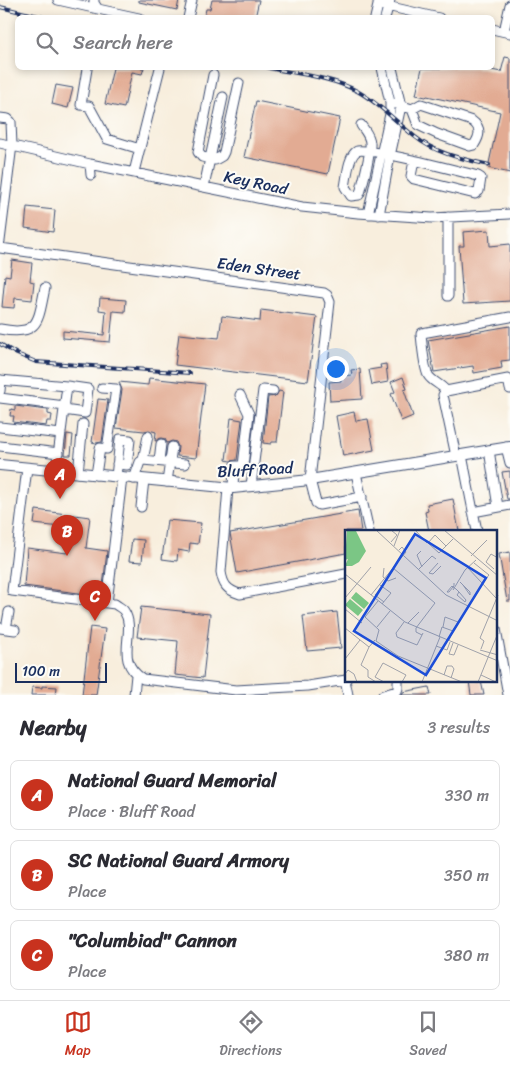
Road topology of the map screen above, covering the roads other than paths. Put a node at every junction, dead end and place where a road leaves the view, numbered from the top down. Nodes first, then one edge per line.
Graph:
1 (58, 0) edge
2 (192, 0) edge
3 (378, 2) edge
4 (389, 3) edge
5 (96, 5) edge
6 (510, 6) edge
7 (403, 14) edge
8 (128, 15) edge
9 (189, 15) edge
10 (376, 15) edge
11 (507, 32) edge
12 (87, 70) edge
13 (160, 70) edge
14 (382, 70) edge
15 (392, 70) edge
16 (213, 75) dead end
17 (239, 83) dead end
18 (210, 94) junction
19 (223, 97) junction
20 (235, 101) junction
21 (390, 102) junction
22 (401, 106) junction
23 (412, 109) junction
24 (0, 118) edge
25 (361, 126) dead end
26 (0, 143) edge
27 (12, 145) junction
28 (140, 149) junction
29 (369, 152) junction
30 (385, 155) junction
31 (210, 159) junction
32 (414, 160) junction
33 (90, 164) junction
34 (134, 172) junction
35 (91, 175) dead end
36 (204, 187) junction
37 (368, 214) junction
38 (379, 214) junction
39 (510, 214) edge
40 (448, 217) junction
41 (0, 241) edge
42 (0, 248) edge
43 (45, 288) dead end
44 (448, 296) dead end
45 (510, 317) edge
46 (0, 329) edge
47 (509, 379) edge
48 (1, 380) edge
49 (67, 386) junction
50 (102, 388) dead end
51 (510, 389) edge
52 (0, 391) edge
53 (273, 391) dead end
54 (446, 391) junction
55 (240, 395) dead end
56 (0, 398) edge
57 (64, 408) junction
58 (83, 424) dead end
59 (0, 427) edge
60 (61, 434) junction
61 (148, 436) dead end
62 (161, 444) dead end
63 (0, 446) edge
64 (172, 447) dead end
65 (508, 447) edge
66 (489, 450) junction
67 (59, 453) junction
68 (459, 456) junction
69 (143, 460) junction
70 (159, 462) junction
71 (169, 462) junction
72 (510, 463) edge
73 (117, 464) dead end
74 (185, 464) dead end
75 (0, 465) edge
76 (27, 468) junction
77 (56, 471) junction
78 (78, 473) junction
79 (356, 473) junction
80 (96, 475) junction
81 (119, 477) junction
82 (139, 479) junction
83 (310, 480) junction
84 (167, 482) junction
85 (251, 486) junction
86 (231, 488) junction
87 (362, 498) junction
88 (510, 505) edge
89 (141, 507) dead end
90 (498, 507) junction
91 (473, 512) junction
92 (369, 530) edge
93 (477, 530) edge
94 (345, 574) edge
95 (107, 603) junction
96 (9, 612) dead end
97 (7, 629) edge
98 (498, 637) edge
99 (502, 653) edge
100 (136, 675) junction
101 (345, 680) edge
102 (346, 682) edge
103 (398, 682) edge
104 (284, 691) edge
105 (260, 692) edge
106 (134, 695) edge
107 (348, 695) edge
108 (383, 695) edge
109 (508, 695) edge

1 - 5 street
2 - 9 street
3 - 4 street
3 - 10 street
4 - 7 street
5 - 8 street
6 - 11 street
12 - 28 street
13 - 28 street
14 - 21 street
15 - 22 street
16 - 18 street
17 - 20 street
18 - 19 street
18 - 31 street
19 - 20 street
19 - 31 street
20 - 31 street
21 - 22 street
21 - 30 street
22 - 23 street
22 - 30 street
23 - 23 street
24 - 27 street
25 - 29 street
26 - 27 street, Key Road
27 - 33 street, Key Road
27 - 41 street
28 - 34 street
29 - 29 street
29 - 30 street
30 - 32 street
30 - 37 street
30 - 38 street
31 - 36 street
32 - 32 street
33 - 34 street, Key Road
33 - 35 street
34 - 36 street, Key Road
36 - 37 street, Key Road
37 - 38 street, Key Road
38 - 40 street, Key Road
39 - 40 street, Key Road
40 - 44 street
42 - 83 street, Eden Street
43 - 46 street
45 - 54 street
47 - 51 street
47 - 54 street
48 - 49 street
48 - 52 street
49 - 57 street
49 - 57 street
50 - 80 street
53 - 85 street
54 - 68 street
55 - 86 street
56 - 57 street
57 - 60 street
58 - 78 street
59 - 60 street
60 - 67 street
61 - 69 street
62 - 70 street
63 - 67 street
64 - 71 street
65 - 66 main road, Bluff Road
65 - 72 street
66 - 68 main road, Bluff Road
66 - 90 street
67 - 77 street
68 - 79 main road, Bluff Road
68 - 91 street
69 - 70 street
69 - 82 street
70 - 71 street
71 - 74 street
71 - 84 street
73 - 81 street
75 - 76 main road, Bluff Road
76 - 77 main road, Bluff Road
76 - 95 street
77 - 78 main road, Bluff Road
78 - 80 main road, Bluff Road
79 - 83 main road, Bluff Road
79 - 87 street
80 - 81 main road, Bluff Road
81 - 82 main road, Bluff Road
81 - 95 street
82 - 84 main road, Bluff Road
82 - 89 street
83 - 85 main road, Bluff Road
83 - 87 street
84 - 86 main road, Bluff Road
85 - 86 main road, Bluff Road
86 - 94 street
87 - 92 street
88 - 90 street
90 - 91 street
91 - 93 street
95 - 100 street
96 - 97 street
98 - 99 street
99 - 109 street
100 - 105 street
100 - 106 street
101 - 104 street
102 - 107 street
103 - 108 street
104 - 105 street

